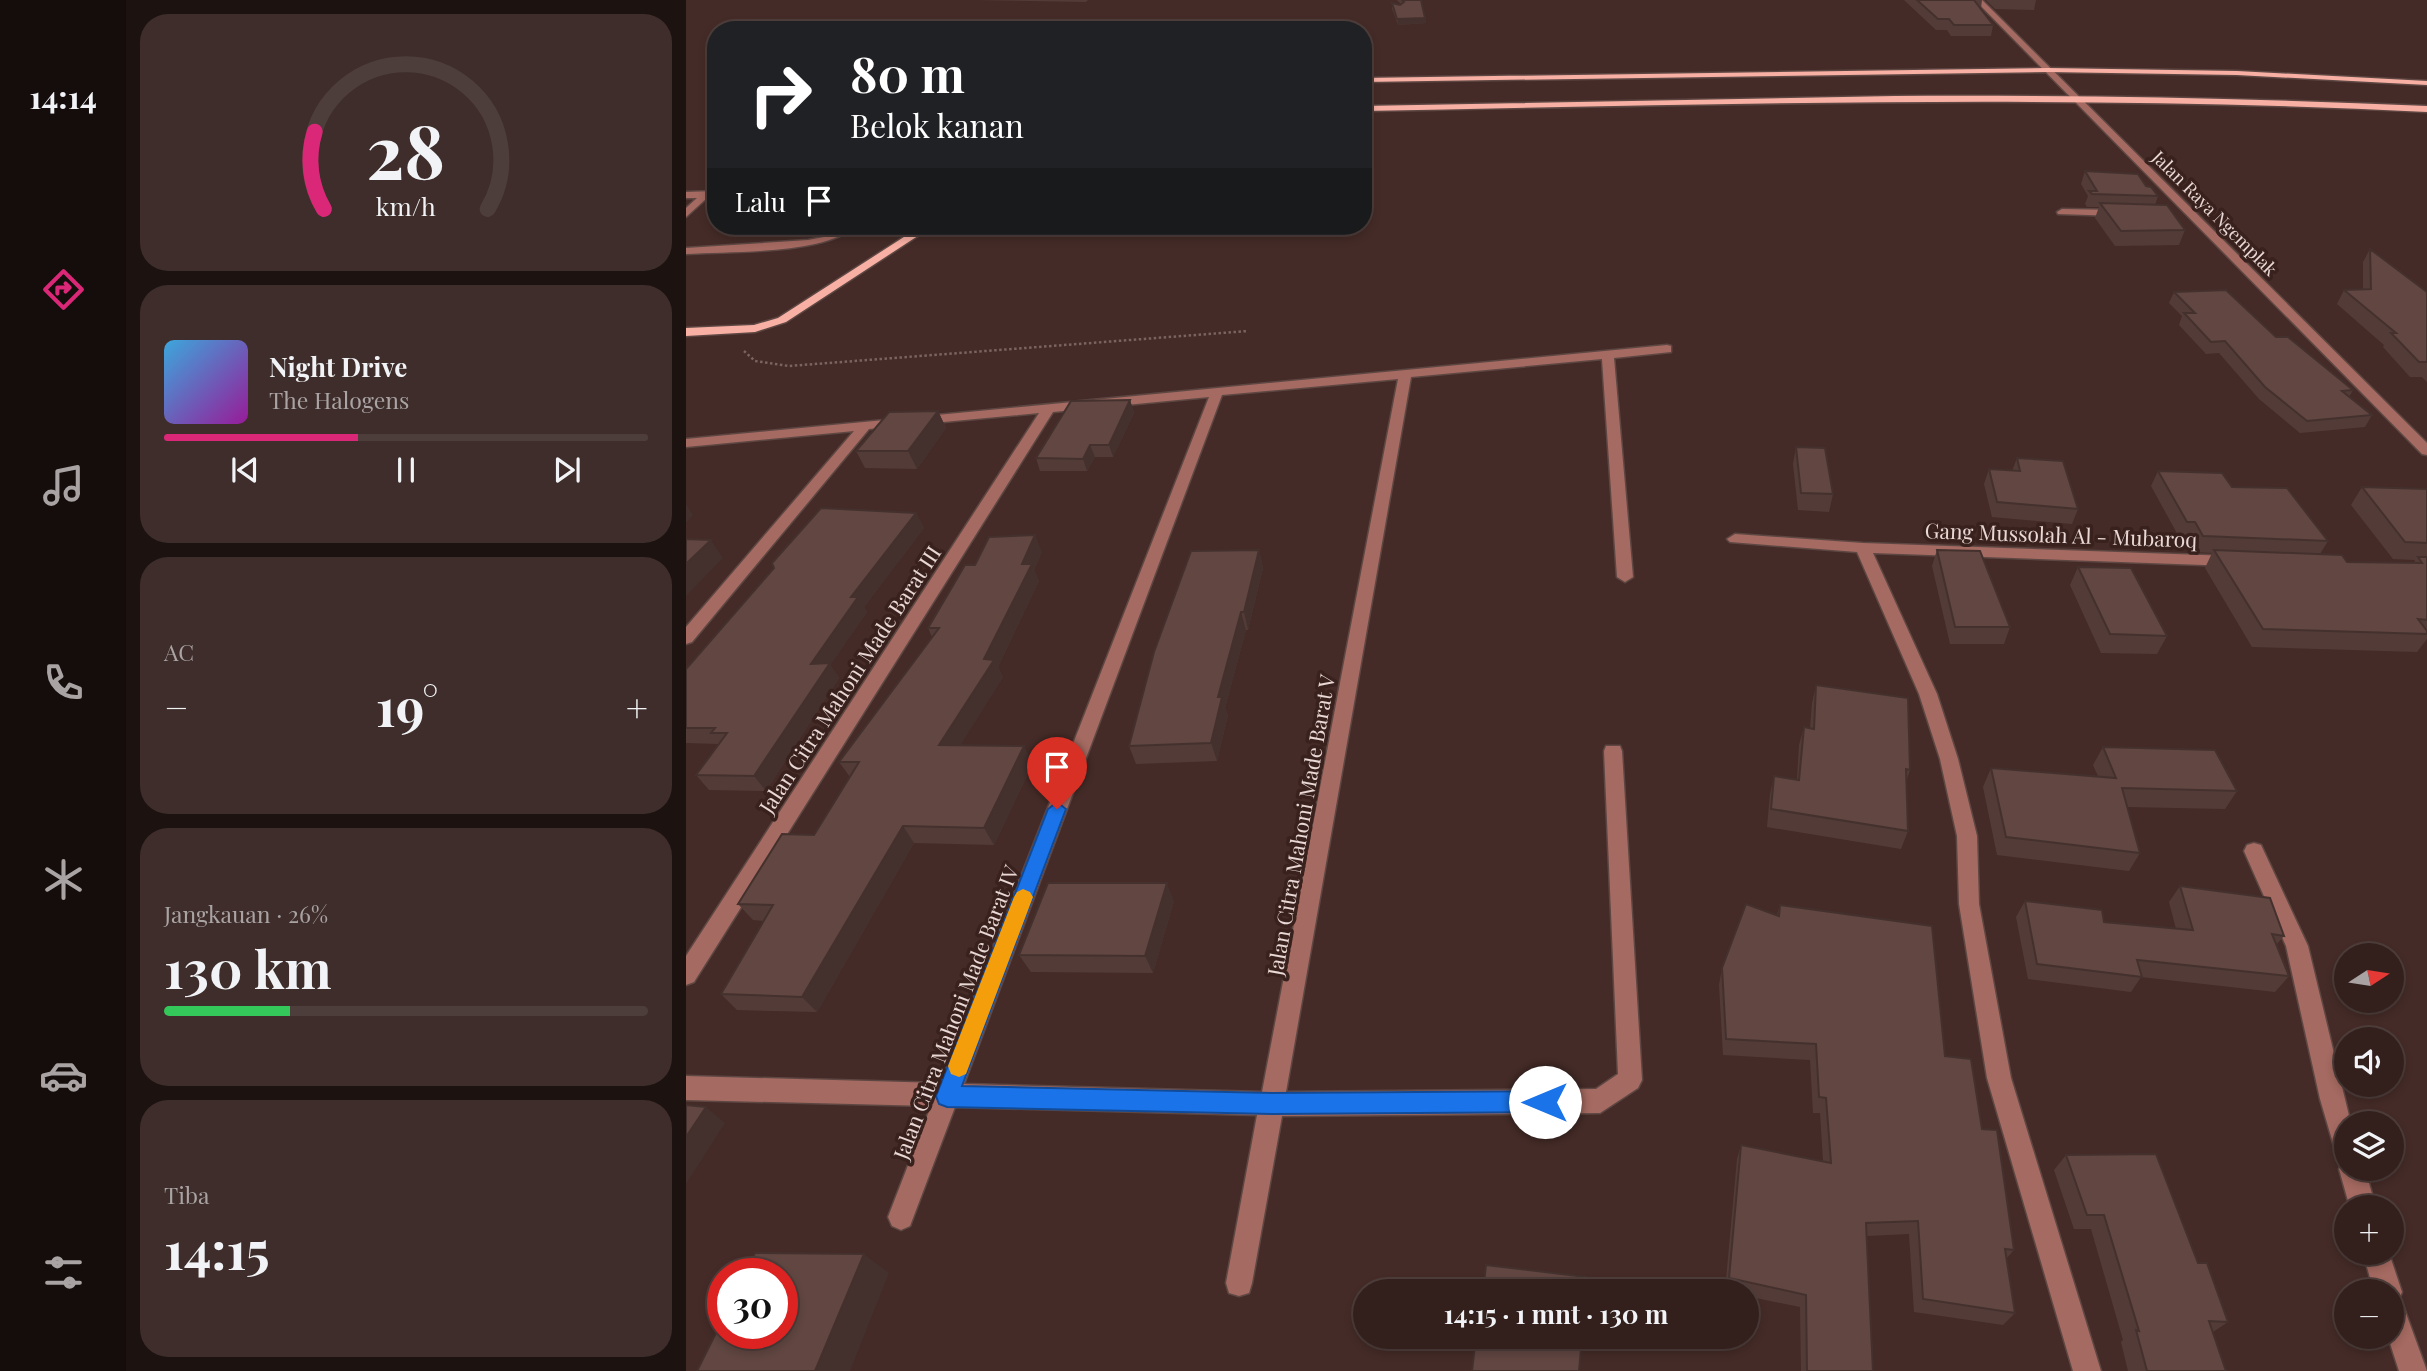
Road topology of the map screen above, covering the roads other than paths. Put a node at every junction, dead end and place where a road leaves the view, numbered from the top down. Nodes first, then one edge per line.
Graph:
1 (1978, 0) edge
2 (2048, 70) junction
3 (2100, 70) junction
4 (2056, 78) junction
5 (2109, 79) junction
6 (1372, 80) edge
7 (2427, 83) edge
8 (2118, 86) dead end
9 (1372, 89) edge
10 (2427, 90) edge
11 (2074, 97) junction
12 (2130, 97) junction
13 (2140, 106) junction
14 (2083, 107) junction
15 (1372, 109) edge
16 (1931, 109) dead end
17 (2427, 109) edge
18 (1723, 112) dead end
19 (2427, 117) edge
20 (1372, 118) edge
21 (707, 194) edge
22 (686, 195) edge
23 (707, 197) edge
24 (2062, 212) dead end
25 (2125, 213) edge
26 (686, 214) edge
27 (2178, 215) edge
28 (2192, 215) junction
29 (834, 235) edge
30 (914, 235) edge
31 (686, 251) edge
32 (686, 332) edge
33 (1667, 349) dead end
34 (1608, 355) junction
35 (1405, 374) junction
36 (1217, 392) junction
37 (1049, 408) junction
38 (864, 426) junction
39 (686, 443) edge
40 (2427, 450) edge
41 (1735, 539) dead end
42 (1863, 548) junction
43 (2248, 561) edge
44 (1625, 578) dead end
45 (686, 638) edge
46 (1612, 751) dead end
47 (2254, 851) dead end
48 (686, 975) edge
49 (686, 1088) edge
50 (947, 1096) junction
51 (1273, 1104) junction
52 (2335, 1111) edge
53 (901, 1217) dead end
54 (1239, 1283) dead end
55 (2404, 1344) edge
56 (2087, 1371) edge
57 (2413, 1371) edge

1 - 2 street, Jalan Raya Ngemplak
2 - 3 main road
2 - 4 street, Jalan Raya Ngemplak
2 - 6 main road
3 - 5 main road
3 - 7 main road
4 - 5 main road
4 - 9 main road
4 - 11 street, Jalan Raya Ngemplak
5 - 10 main road
8 - 12 main road
11 - 12 main road
11 - 14 street, Jalan Raya Ngemplak
11 - 15 main road
12 - 13 main road
12 - 17 main road
13 - 14 main road
13 - 19 main road
14 - 16 main road
14 - 28 street, Jalan Raya Ngemplak
18 - 20 main road
21 - 22 street
23 - 26 street
24 - 25 street
27 - 28 street
28 - 40 street, Jalan Raya Ngemplak
29 - 31 street
30 - 32 main road
33 - 34 street
34 - 35 street
34 - 44 street
35 - 36 street
35 - 51 street, Jalan Citra Mahoni Made Barat V
36 - 37 street
36 - 50 street, Jalan Citra Mahoni Made Barat IV
37 - 38 street
37 - 48 street, Jalan Citra Mahoni Made Barat III
38 - 39 street
38 - 45 street
41 - 42 street, Gang Mussolah Al - Mubaroq
42 - 43 street, Gang Mussolah Al - Mubaroq
42 - 56 street
46 - 51 street
47 - 52 street
49 - 50 street
50 - 51 street
50 - 53 street, Jalan Citra Mahoni Made Barat IV
51 - 54 street, Jalan Citra Mahoni Made Barat V
55 - 57 street

